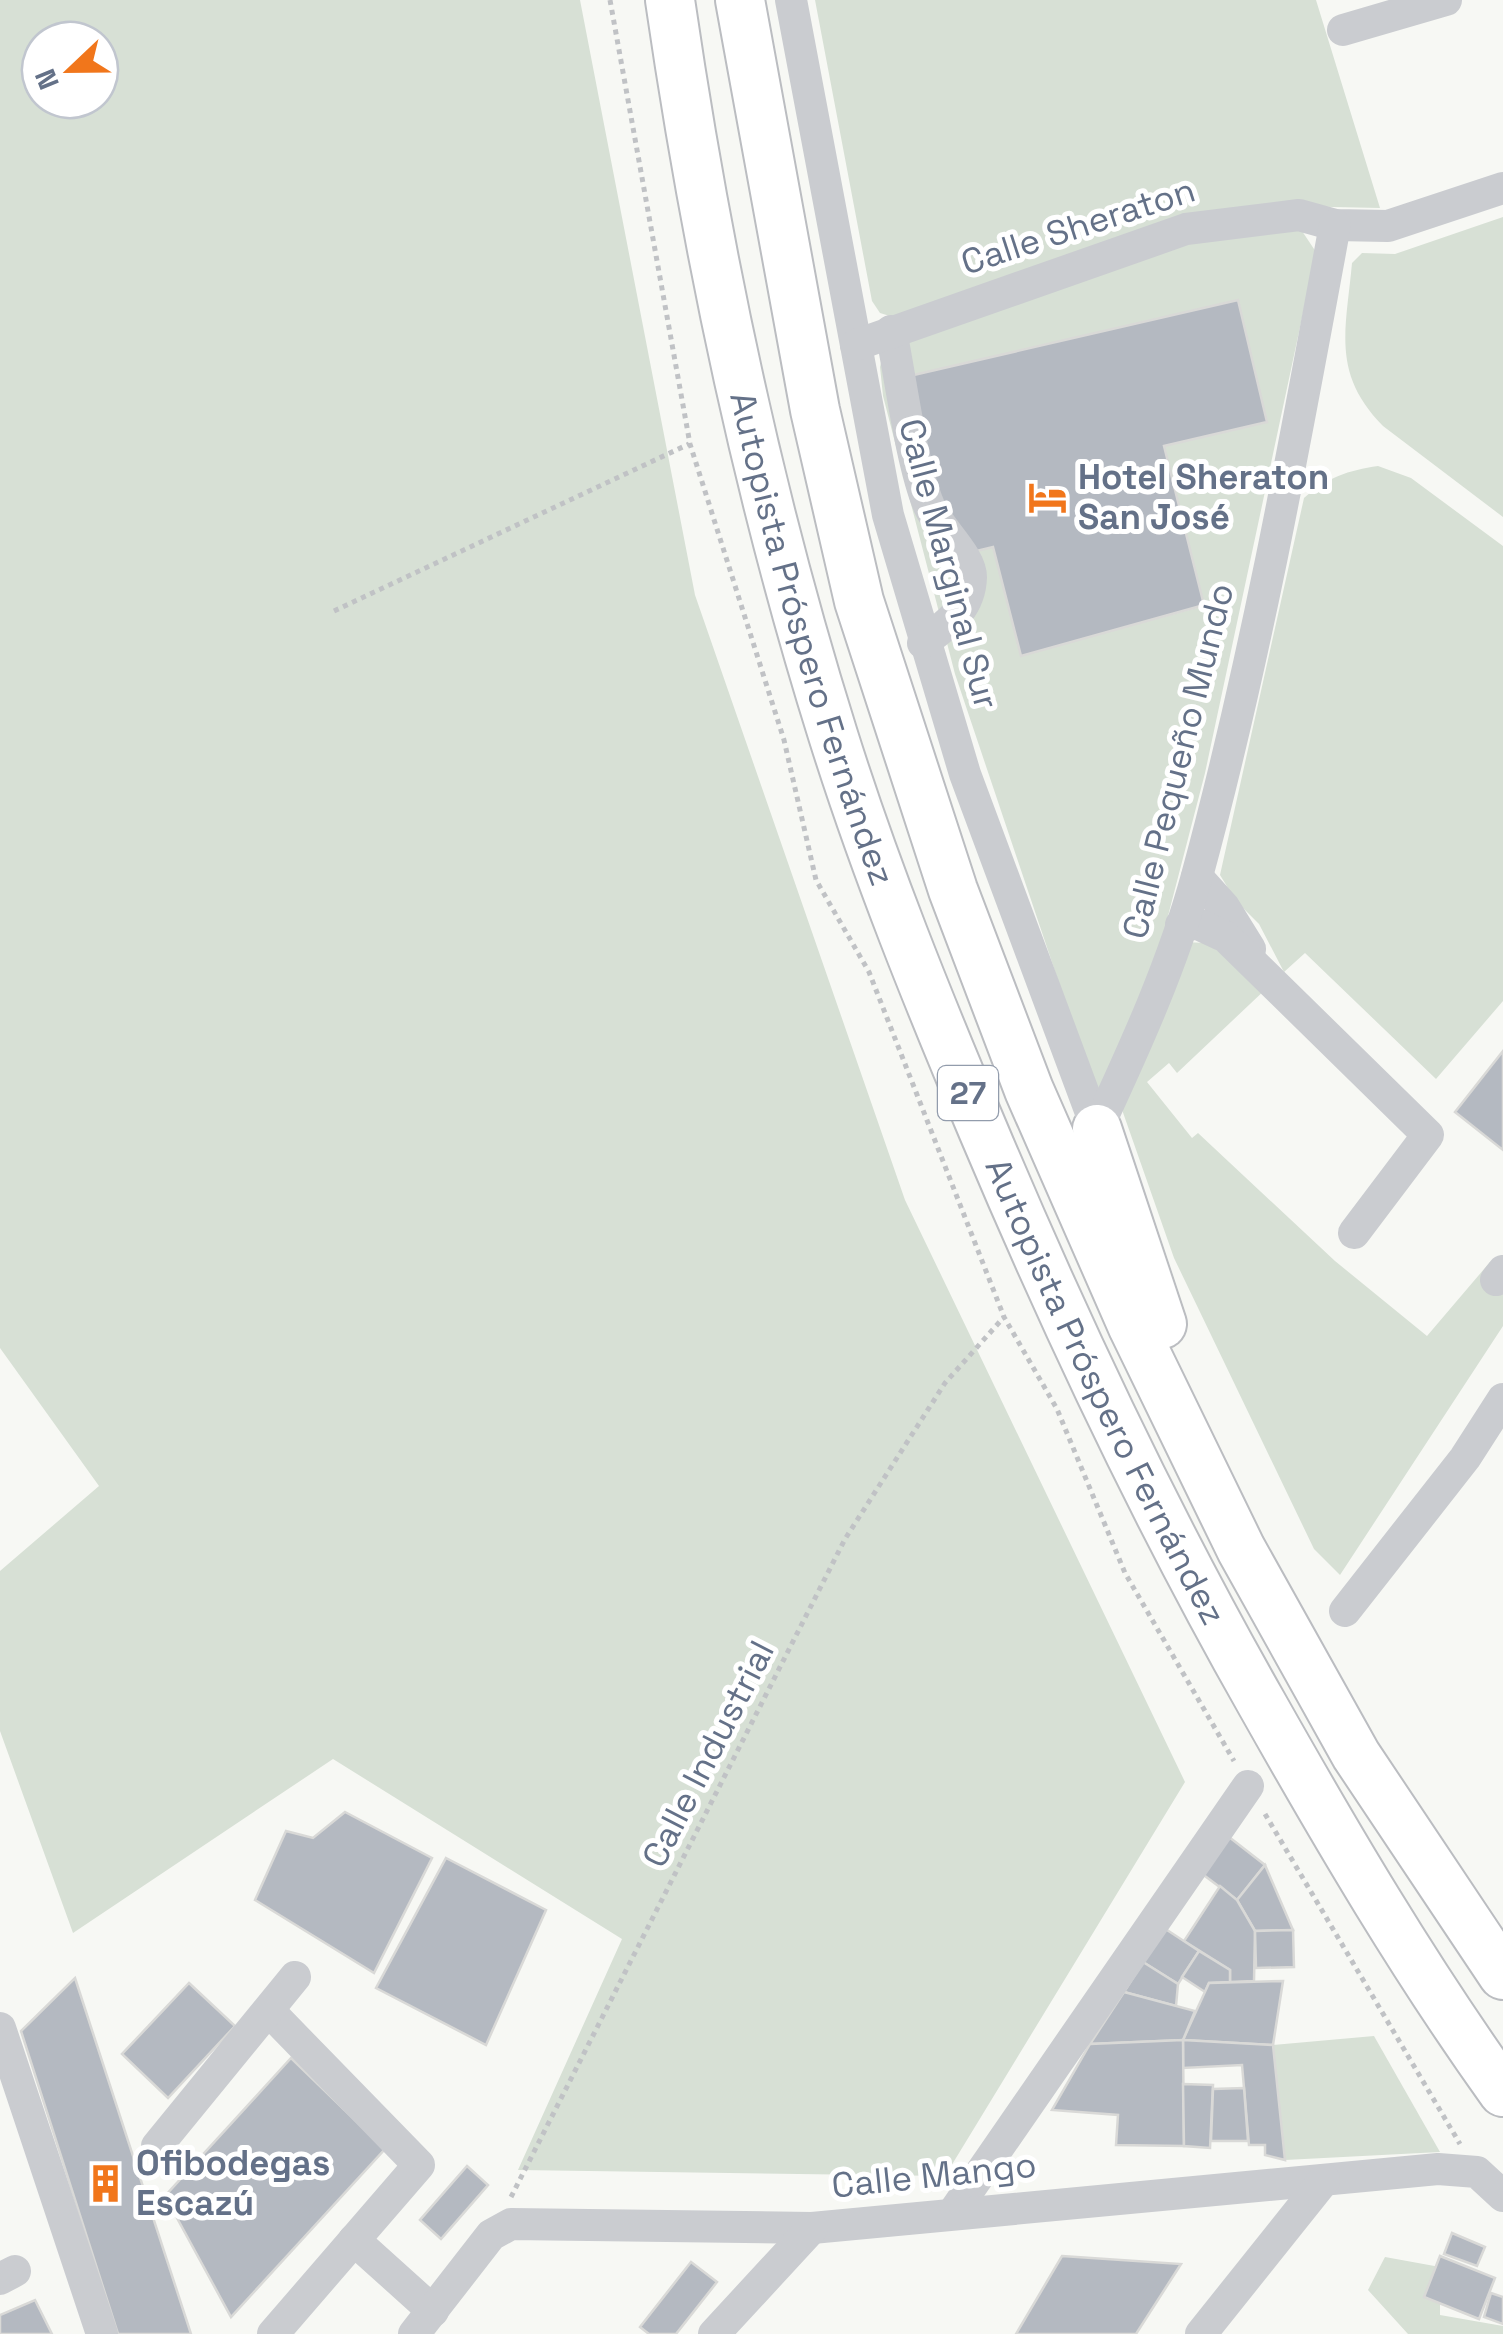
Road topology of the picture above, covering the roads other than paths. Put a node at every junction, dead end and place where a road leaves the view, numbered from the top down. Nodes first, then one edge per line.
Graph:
1 (670, 0) edge
2 (740, 0) edge
3 (790, 0) edge
4 (1446, 0) edge
5 (1343, 30) dead end
6 (1503, 188) edge
7 (1335, 225) junction
8 (891, 332) junction
9 (856, 344) junction
10 (924, 643) junction
11 (1196, 877) junction
12 (1181, 925) junction
13 (1273, 987) junction
14 (1097, 1129) junction
15 (1354, 1233) dead end
16 (1503, 1399) edge
17 (1241, 1549) junction
18 (1345, 1611) dead end
19 (1248, 1786) dead end
20 (1503, 1976) edge
21 (296, 1977) dead end
22 (269, 2011) junction
23 (0, 2028) edge
24 (1503, 2092) edge
25 (157, 2146) dead end
26 (1324, 2180) junction
27 (1503, 2196) edge
28 (953, 2213) junction
29 (812, 2228) junction
30 (354, 2240) junction
31 (423, 2323) edge
32 (102, 2334) edge
33 (274, 2334) edge
34 (714, 2334) edge
35 (1201, 2334) edge

1 - 24 highway, Autopista Próspero Fernández / 27
2 - 17 highway, Autopista Próspero Fernández / 27
3 - 9 street, Calle Marginal Sur
4 - 5 street
6 - 7 street, Calle Sheraton
7 - 8 street, Calle Sheraton
7 - 11 street, Calle Pequeño Mundo
8 - 9 street, Calle Sheraton
8 - 10 street
9 - 10 street, Calle Marginal Sur
10 - 14 street, Calle Marginal Sur
11 - 12 street, Calle Pequeño Mundo
11 - 13 street
12 - 13 street
12 - 14 street, Calle Pequeño Mundo
13 - 15 street
14 - 17 highway
16 - 18 street
17 - 20 highway, Autopista Próspero Fernández / 27
19 - 28 street
21 - 22 street
22 - 25 street
22 - 30 street
23 - 32 street
26 - 27 street, Calle Mango
26 - 28 street, Calle Mango
26 - 35 street
28 - 29 street, Calle Mango
29 - 31 street, Calle Mango
29 - 34 street
30 - 31 street
30 - 33 street

